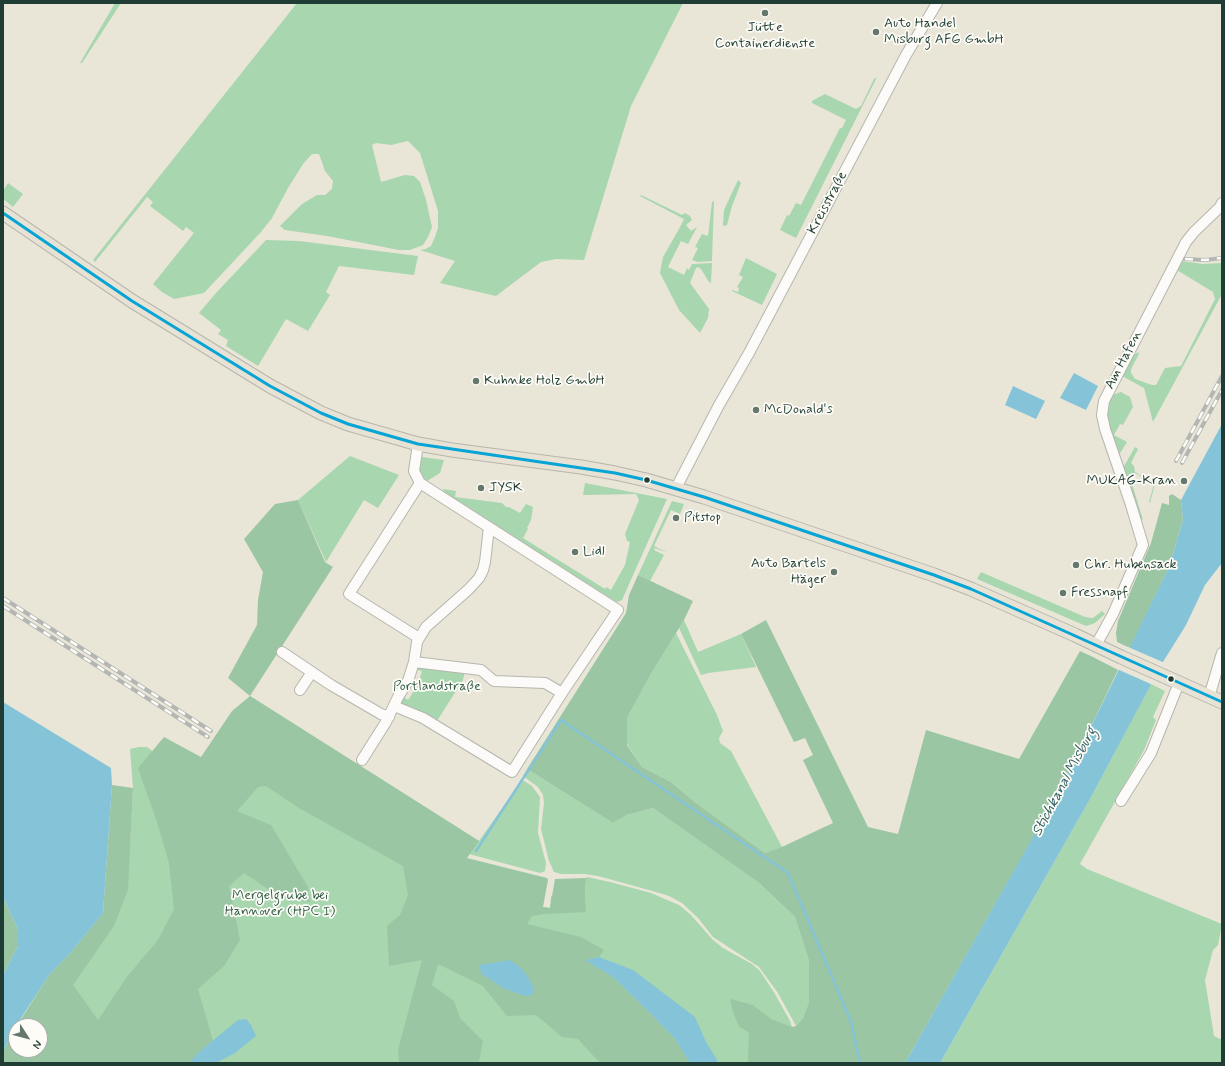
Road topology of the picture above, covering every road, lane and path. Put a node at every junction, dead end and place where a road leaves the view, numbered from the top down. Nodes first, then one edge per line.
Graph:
1 (937, 3) edge
2 (1222, 203) edge
3 (3, 213) edge
4 (418, 444) junction
5 (420, 482) junction
6 (676, 488) junction
7 (489, 527) junction
8 (419, 638) junction
9 (1096, 645) junction
10 (282, 652) dead end
11 (1222, 653) edge
12 (414, 662) junction
13 (312, 672) junction
14 (1179, 683) junction
15 (300, 690) dead end
16 (562, 693) junction
17 (1209, 697) junction
18 (1222, 702) edge
19 (394, 706) junction
20 (389, 717) junction
21 (362, 760) dead end
22 (1121, 801) dead end

1 - 6 street, Kreisstraße
2 - 9 street, Am Hafen
3 - 4 main road
4 - 5 street
4 - 6 main road
5 - 7 street
5 - 8 street
6 - 9 main road
7 - 8 street
7 - 16 street
8 - 12 street
9 - 14 main road
10 - 13 street
11 - 17 street
12 - 16 street
12 - 19 street
13 - 15 street
13 - 20 street
14 - 17 main road
14 - 22 street
16 - 19 street
17 - 18 main road
19 - 20 street
20 - 21 street

